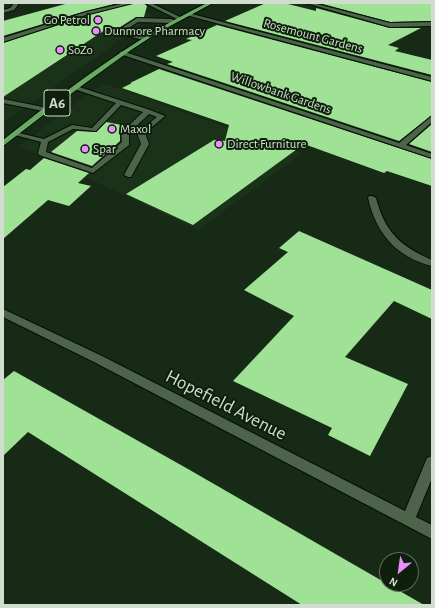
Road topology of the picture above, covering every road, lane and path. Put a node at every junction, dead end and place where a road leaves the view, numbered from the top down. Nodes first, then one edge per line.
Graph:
1 (14, 3) edge
2 (131, 3) edge
3 (147, 3) edge
4 (211, 3) edge
5 (308, 3) edge
6 (3, 12) edge
7 (188, 14) junction
8 (179, 18) junction
9 (172, 22) junction
10 (432, 24) edge
11 (144, 38) junction
12 (3, 40) edge
13 (122, 53) junction
14 (432, 79) edge
15 (76, 88) junction
16 (3, 101) edge
17 (120, 102) junction
18 (48, 110) junction
19 (148, 111) junction
20 (432, 118) edge
21 (15, 134) junction
22 (45, 141) junction
23 (3, 144) edge
24 (400, 146) junction
25 (432, 156) edge
26 (128, 175) dead end
27 (372, 198) dead end
28 (432, 263) edge
29 (3, 313) edge
30 (432, 462) edge
31 (408, 520) junction
32 (432, 532) edge

1 - 6 street
2 - 12 street
3 - 8 street
4 - 7 main road, A6
5 - 10 street
7 - 8 main road, A6
7 - 14 street, Rosemount Gardens
8 - 9 main road, A6
9 - 11 main road, A6
9 - 11 street
11 - 13 main road, A6
13 - 15 main road, A6
13 - 24 street, Willowbank Gardens
15 - 17 street
15 - 18 main road, A6
16 - 18 street
17 - 19 street
17 - 22 street
18 - 21 main road, A6
19 - 22 street
19 - 26 street
20 - 24 street
21 - 22 street
21 - 23 main road, A6
24 - 25 street, Willowbank Gardens
27 - 28 street
29 - 31 street, Hopefield Avenue
30 - 31 street
31 - 32 street, Hopefield Avenue

